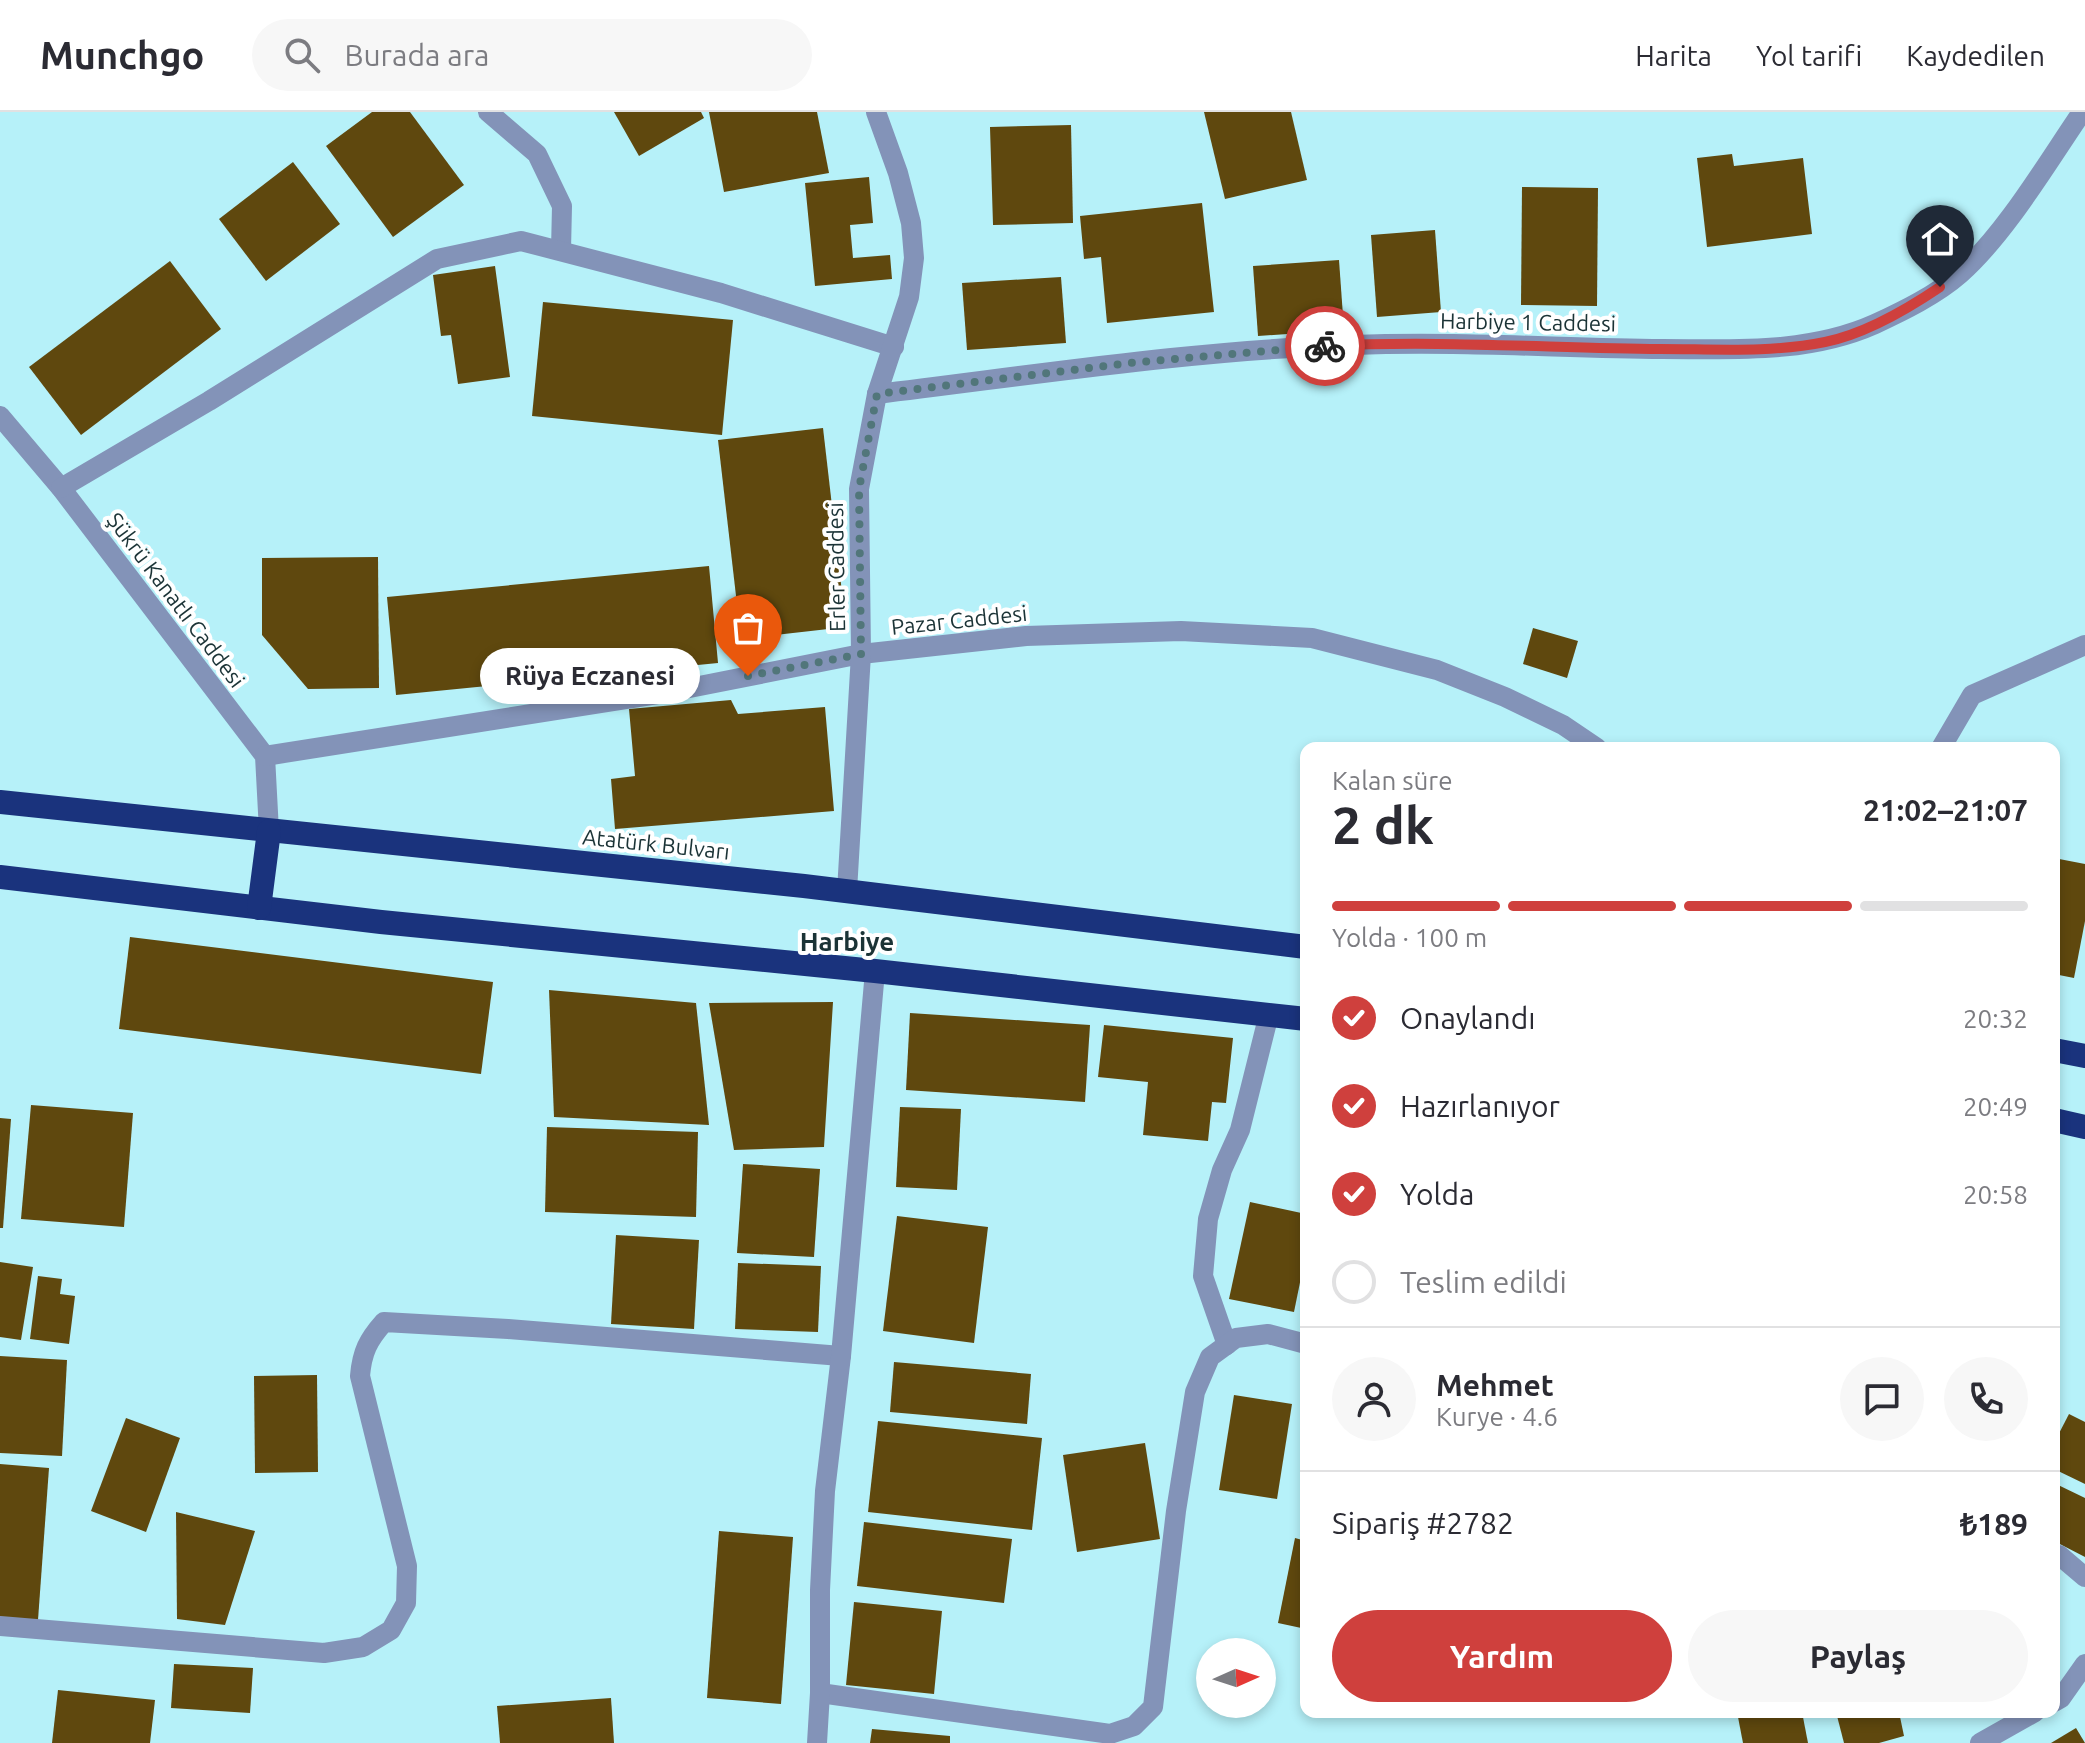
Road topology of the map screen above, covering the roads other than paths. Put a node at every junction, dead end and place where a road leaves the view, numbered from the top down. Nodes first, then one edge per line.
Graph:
1 (488, 112) edge
2 (876, 112) edge
3 (2082, 112) edge
4 (561, 250) junction
5 (894, 347) junction
6 (877, 394) junction
7 (0, 416) edge
8 (61, 488) junction
9 (2085, 645) edge
10 (861, 654) junction
11 (1588, 742) edge
12 (1945, 742) edge
13 (265, 756) junction
14 (0, 802) edge
15 (269, 831) junction
16 (0, 877) edge
17 (847, 891) junction
18 (259, 908) junction
19 (1300, 946) edge
20 (875, 971) junction
21 (1269, 1014) junction
22 (1300, 1018) edge
23 (2060, 1051) edge
24 (2085, 1056) edge
25 (2060, 1121) edge
26 (2085, 1127) edge
27 (1300, 1342) edge
28 (1227, 1345) junction
29 (841, 1356) junction
30 (2060, 1556) edge
31 (2085, 1577) edge
32 (0, 1626) edge
33 (2085, 1664) edge
34 (820, 1693) junction
35 (2060, 1699) edge
36 (2024, 1718) edge
37 (817, 1743) edge
38 (1980, 1743) edge

1 - 4 street
2 - 5 street, Erler Caddesi
3 - 6 street, Harbiye 1 Caddesi
4 - 5 street
4 - 8 street
5 - 6 street, Erler Caddesi
6 - 10 street, Erler Caddesi
7 - 8 street, Şükrü Kanatlı Caddesi
8 - 13 street, Şükrü Kanatlı Caddesi
9 - 12 street
10 - 11 street, Pazar Caddesi
10 - 13 street, Pazar Caddesi
10 - 17 street, Erler Caddesi
13 - 15 street
14 - 15 highway, Atatürk Bulvarı
15 - 17 highway, Atatürk Bulvarı
15 - 18 highway
16 - 18 highway
17 - 19 highway, Atatürk Bulvarı
18 - 20 highway
20 - 21 highway
20 - 29 street
21 - 22 highway
21 - 28 street
23 - 24 highway
25 - 26 highway
27 - 28 street
28 - 34 street
29 - 32 street
29 - 34 street
30 - 31 street
33 - 35 street
34 - 37 street
36 - 38 street

